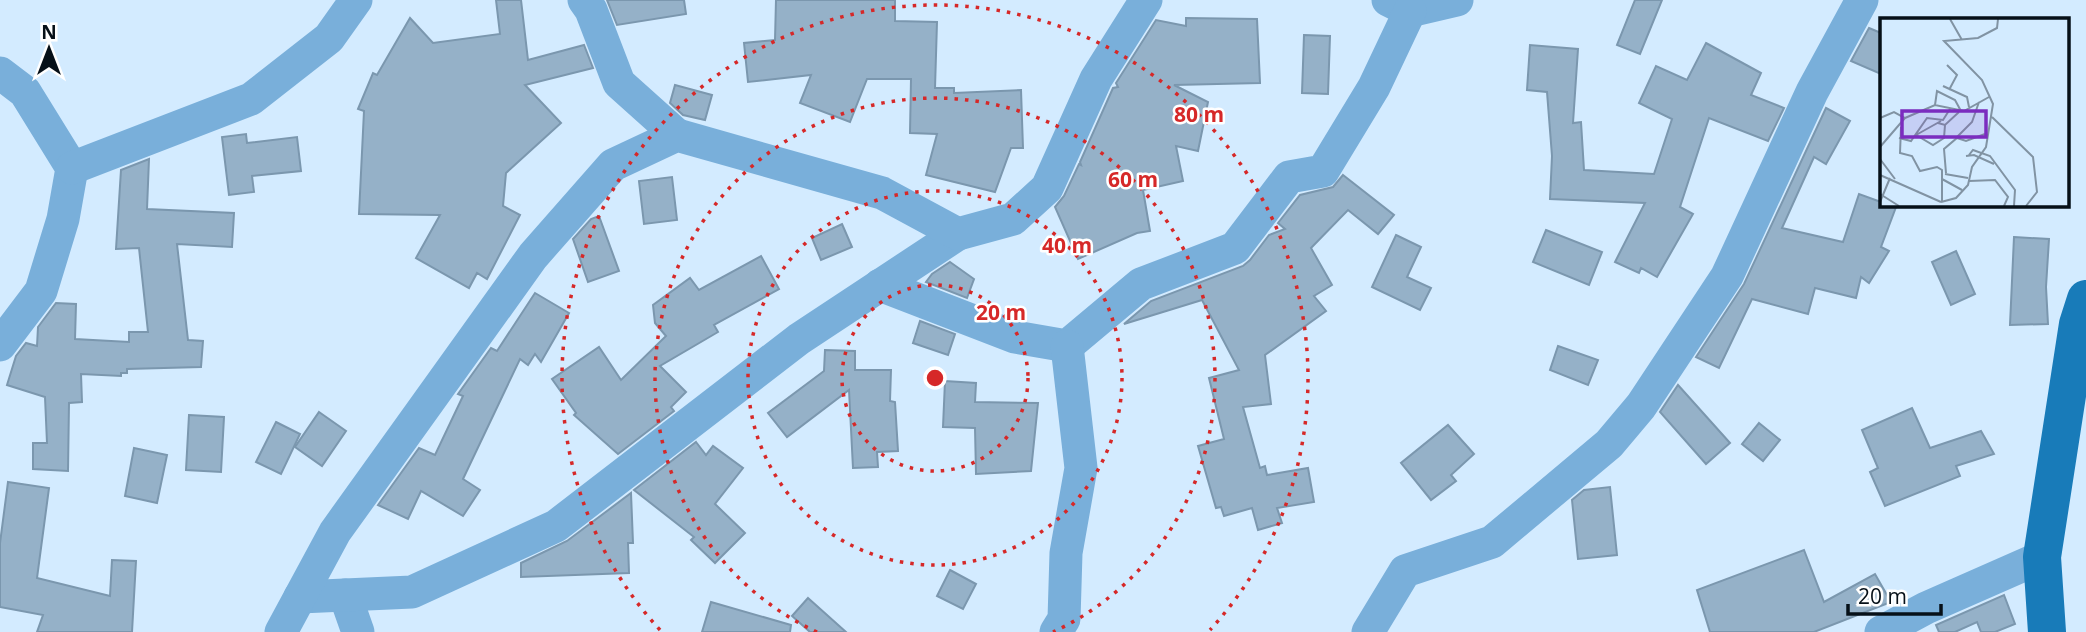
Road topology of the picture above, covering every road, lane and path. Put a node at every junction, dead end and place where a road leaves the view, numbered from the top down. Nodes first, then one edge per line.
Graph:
1 (356, 0) edge
2 (584, 0) edge
3 (1146, 0) edge
4 (1457, 0) edge
5 (1862, 0) edge
6 (1399, 5) edge
7 (0, 73) edge
8 (677, 135) junction
9 (72, 168) junction
10 (958, 234) junction
11 (880, 285) junction
12 (2086, 299) edge
13 (0, 345) edge
14 (1067, 346) junction
15 (2042, 557) junction
16 (345, 595) junction
17 (300, 597) junction
18 (281, 632) edge
19 (358, 632) edge
20 (1056, 632) edge
21 (1368, 632) edge
22 (1881, 632) edge
23 (2047, 632) edge

1 - 9 street
2 - 8 street
3 - 10 street
4 - 6 street
5 - 21 street
6 - 14 street
7 - 9 street
8 - 10 street
8 - 17 street
9 - 13 street
10 - 11 street
11 - 14 street
11 - 16 street
12 - 15 main road
14 - 20 street
15 - 22 street
15 - 23 main road
16 - 17 street
16 - 19 street
17 - 18 street

